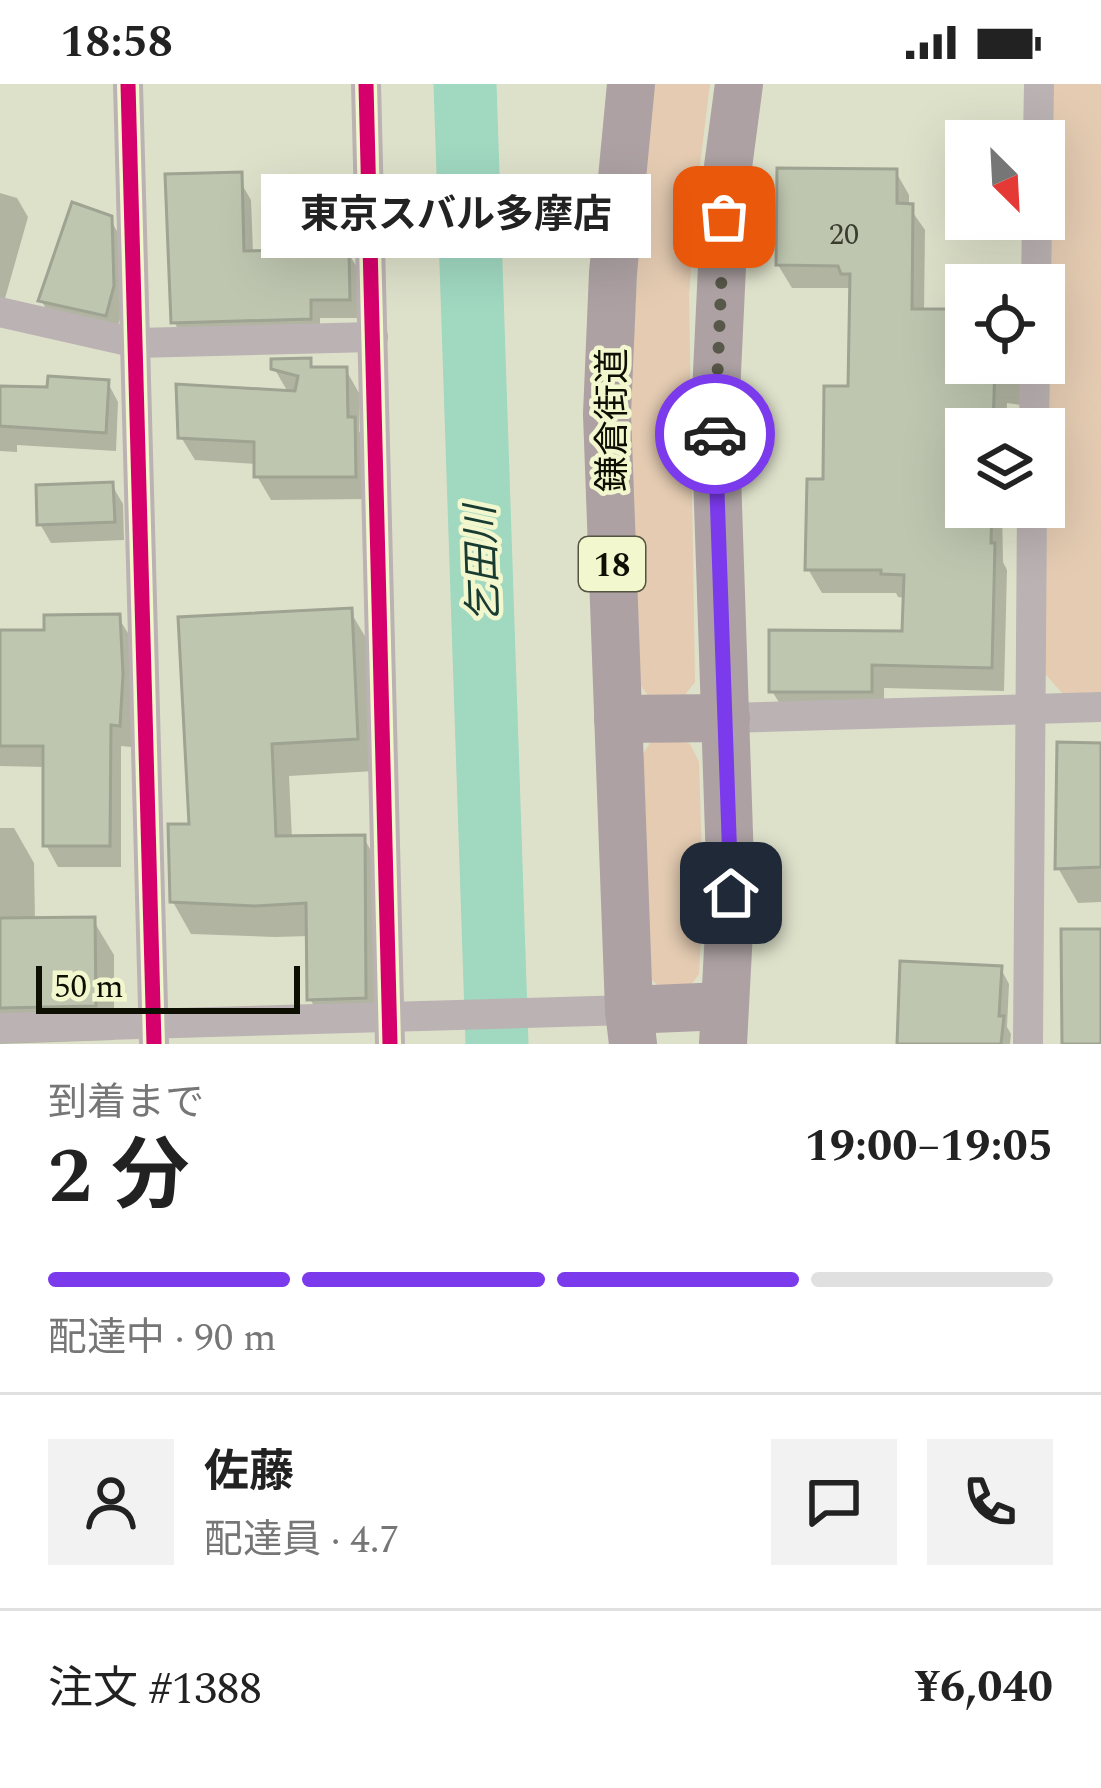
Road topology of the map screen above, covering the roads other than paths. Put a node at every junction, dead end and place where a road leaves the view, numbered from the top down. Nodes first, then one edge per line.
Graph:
1 (128, 84) edge
2 (366, 84) edge
3 (631, 84) edge
4 (740, 84) edge
5 (1039, 84) edge
6 (1038, 120) edge
7 (0, 312) edge
8 (373, 338) junction
9 (136, 343) junction
10 (1032, 528) edge
11 (1101, 707) edge
12 (1029, 709) junction
13 (726, 718) junction
14 (617, 719) junction
15 (724, 1025) edge
16 (400, 1026) edge
17 (631, 1027) edge
18 (0, 1028) edge
19 (154, 1034) edge
20 (1028, 1044) edge

1 - 9 street
2 - 8 street
3 - 14 main road, 鎌倉街道 / 18
4 - 13 main road
5 - 6 street
7 - 9 street
8 - 9 street
8 - 16 street
9 - 19 street
10 - 12 street
11 - 12 street
12 - 13 street
12 - 20 street
13 - 14 main road
13 - 15 main road
14 - 17 main road, 鎌倉街道 / 18
15 - 17 main road
16 - 17 street
16 - 19 street
18 - 19 street

